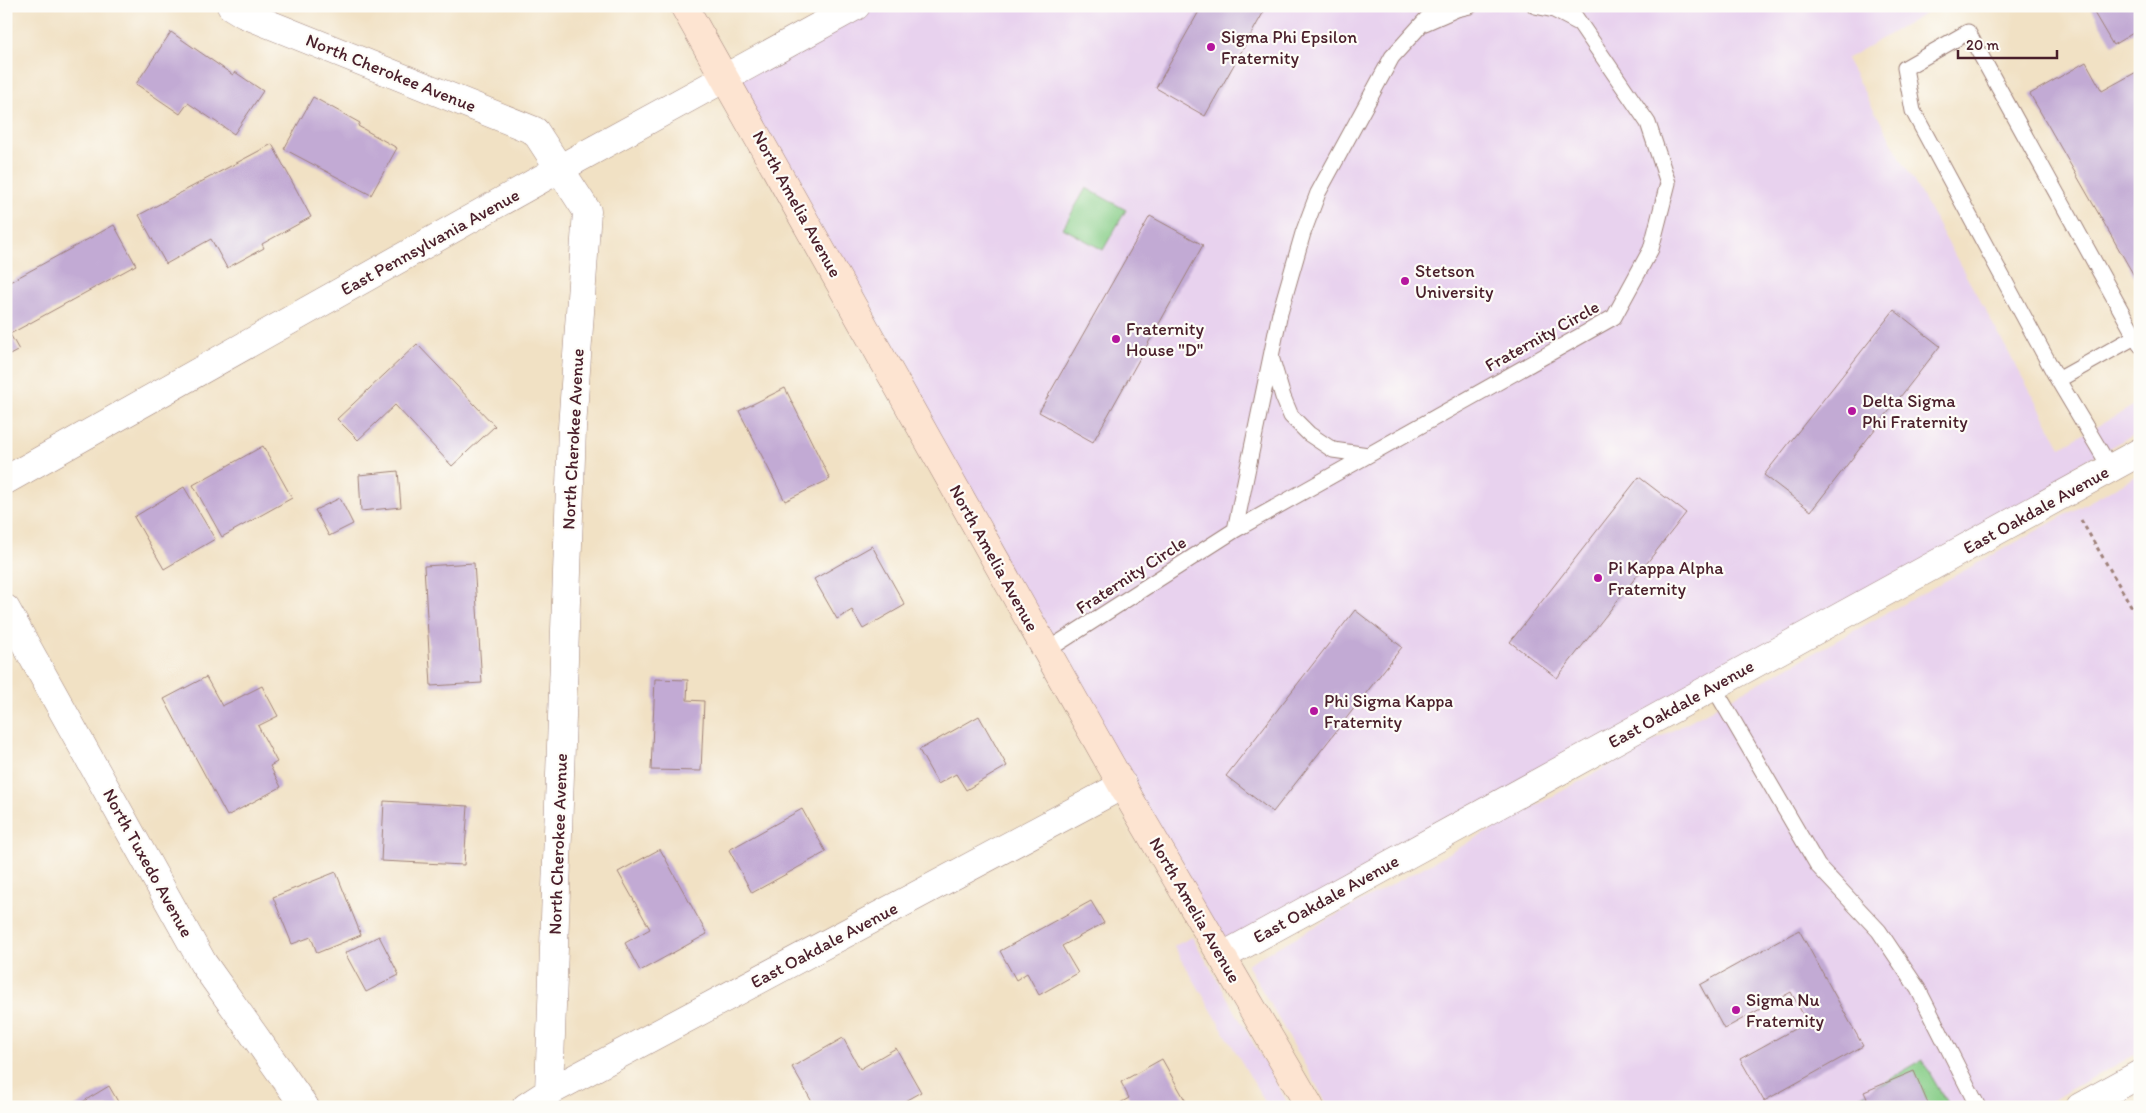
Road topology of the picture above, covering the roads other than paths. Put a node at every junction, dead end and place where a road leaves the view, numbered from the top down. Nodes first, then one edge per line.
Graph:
1 (231, 6) edge
2 (684, 6) edge
3 (856, 6) edge
4 (1438, 6) edge
5 (1470, 6) edge
6 (1535, 6) edge
7 (1568, 6) edge
8 (1578, 22) junction
9 (1420, 25) junction
10 (726, 77) junction
11 (559, 169) junction
12 (2138, 338) edge
13 (1271, 358) junction
14 (2058, 380) junction
15 (2140, 452) edge
16 (1368, 455) junction
17 (2111, 469) junction
18 (6, 480) edge
19 (1235, 530) junction
20 (6, 609) edge
21 (1046, 651) junction
22 (1713, 686) junction
23 (1123, 786) junction
24 (1223, 956) junction
25 (2140, 1074) edge
26 (549, 1092) junction
27 (305, 1107) edge
28 (526, 1107) edge
29 (1310, 1107) edge
30 (1978, 1107) edge
31 (2080, 1107) edge

1 - 11 street, North Cherokee Avenue
2 - 10 main road, North Amelia Avenue
3 - 10 street, East Pennsylvania Avenue
4 - 9 lane
5 - 9 lane
6 - 8 lane
7 - 8 lane, Fraternity Circle
8 - 16 lane, Fraternity Circle
9 - 13 lane
10 - 11 street, East Pennsylvania Avenue
10 - 21 main road, North Amelia Avenue
11 - 18 street, East Pennsylvania Avenue
11 - 26 street, North Cherokee Avenue
12 - 14 lane
12 - 14 lane
13 - 16 lane
13 - 19 lane
14 - 17 lane
15 - 17 street, East Oakdale Avenue
16 - 19 lane, Fraternity Circle
17 - 22 street, East Oakdale Avenue
19 - 21 lane, Fraternity Circle
20 - 27 street, North Tuxedo Avenue
21 - 23 main road, North Amelia Avenue
22 - 24 street, East Oakdale Avenue
22 - 30 lane
23 - 24 main road, North Amelia Avenue
23 - 26 street, East Oakdale Avenue
24 - 29 main road, North Amelia Avenue
25 - 31 street
26 - 28 street, East Oakdale Avenue

